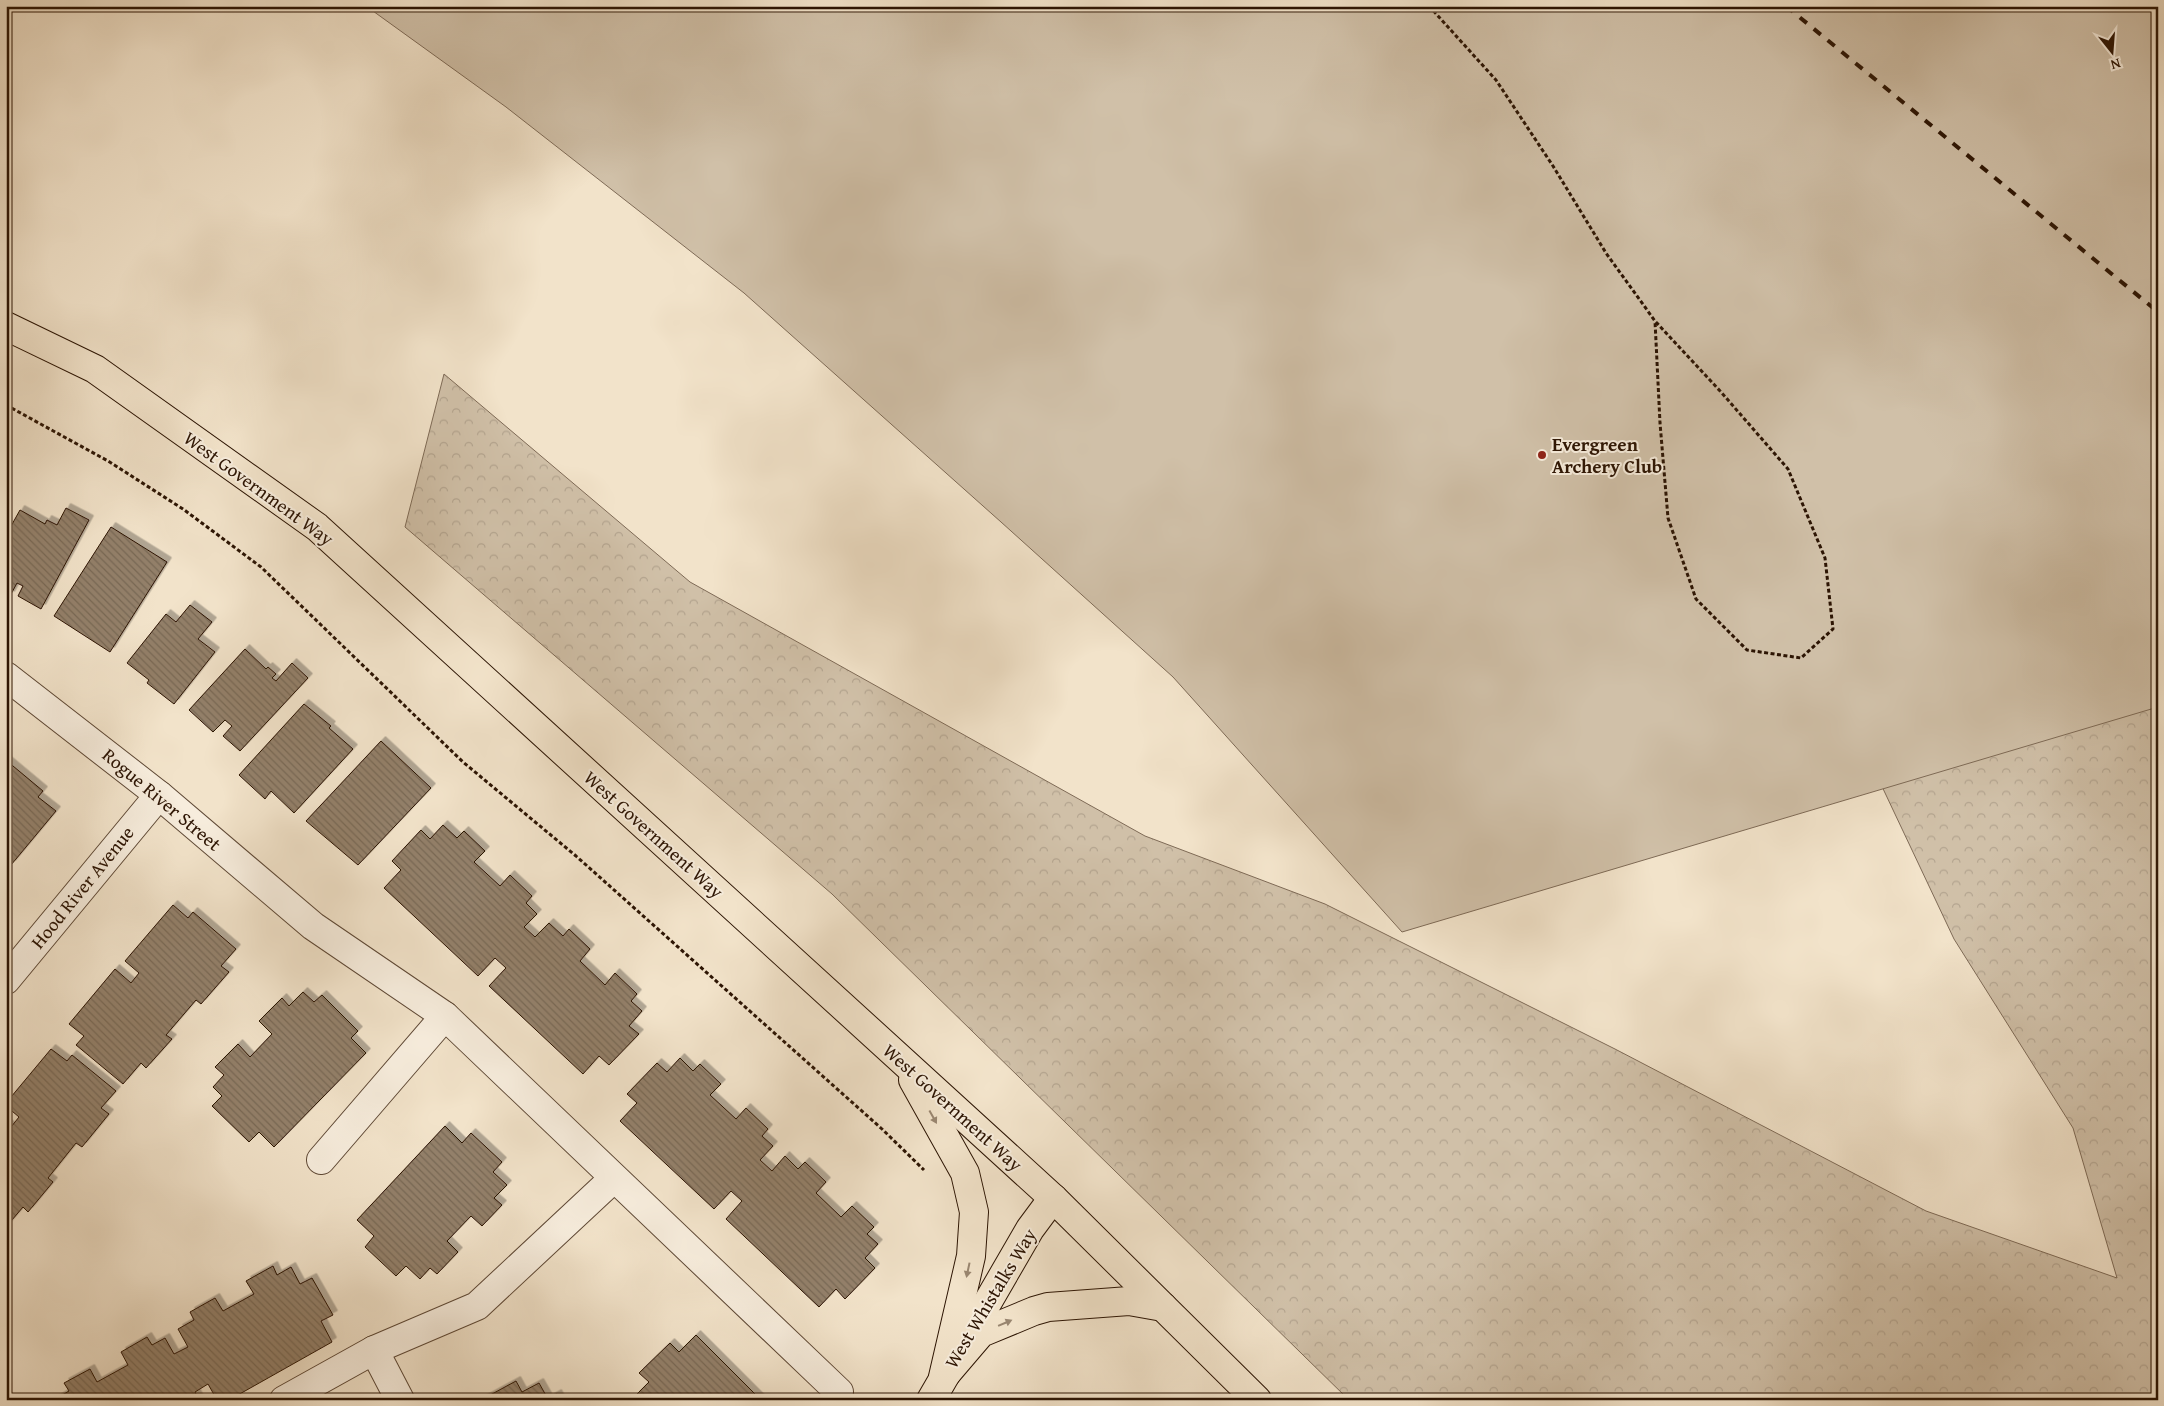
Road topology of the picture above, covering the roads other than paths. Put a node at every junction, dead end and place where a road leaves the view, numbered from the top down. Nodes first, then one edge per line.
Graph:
1 (6, 326) edge
2 (6, 676) edge
3 (159, 795) junction
4 (6, 980) edge
5 (445, 1016) junction
6 (901, 1059) junction
7 (321, 1160) dead end
8 (613, 1179) junction
9 (1053, 1198) junction
10 (1163, 1307) junction
11 (374, 1350) junction
12 (937, 1388) edge
13 (839, 1392) dead end
14 (284, 1400) edge
15 (400, 1400) edge
16 (1257, 1400) edge

1 - 6 main road, West Government Way
2 - 3 street, Rogue River Street
3 - 4 street, Hood River Avenue
3 - 5 street, Rogue River Street
5 - 7 street
5 - 8 street, Rogue River Street
6 - 9 main road, West Government Way
6 -> 12 main road
8 - 11 street
8 - 13 street, Rogue River Street
9 - 10 main road, West Government Way
9 - 12 main road, West Whistalks Way
12 -> 10 main road
10 - 16 main road, West Government Way
11 - 14 street
11 - 15 street

